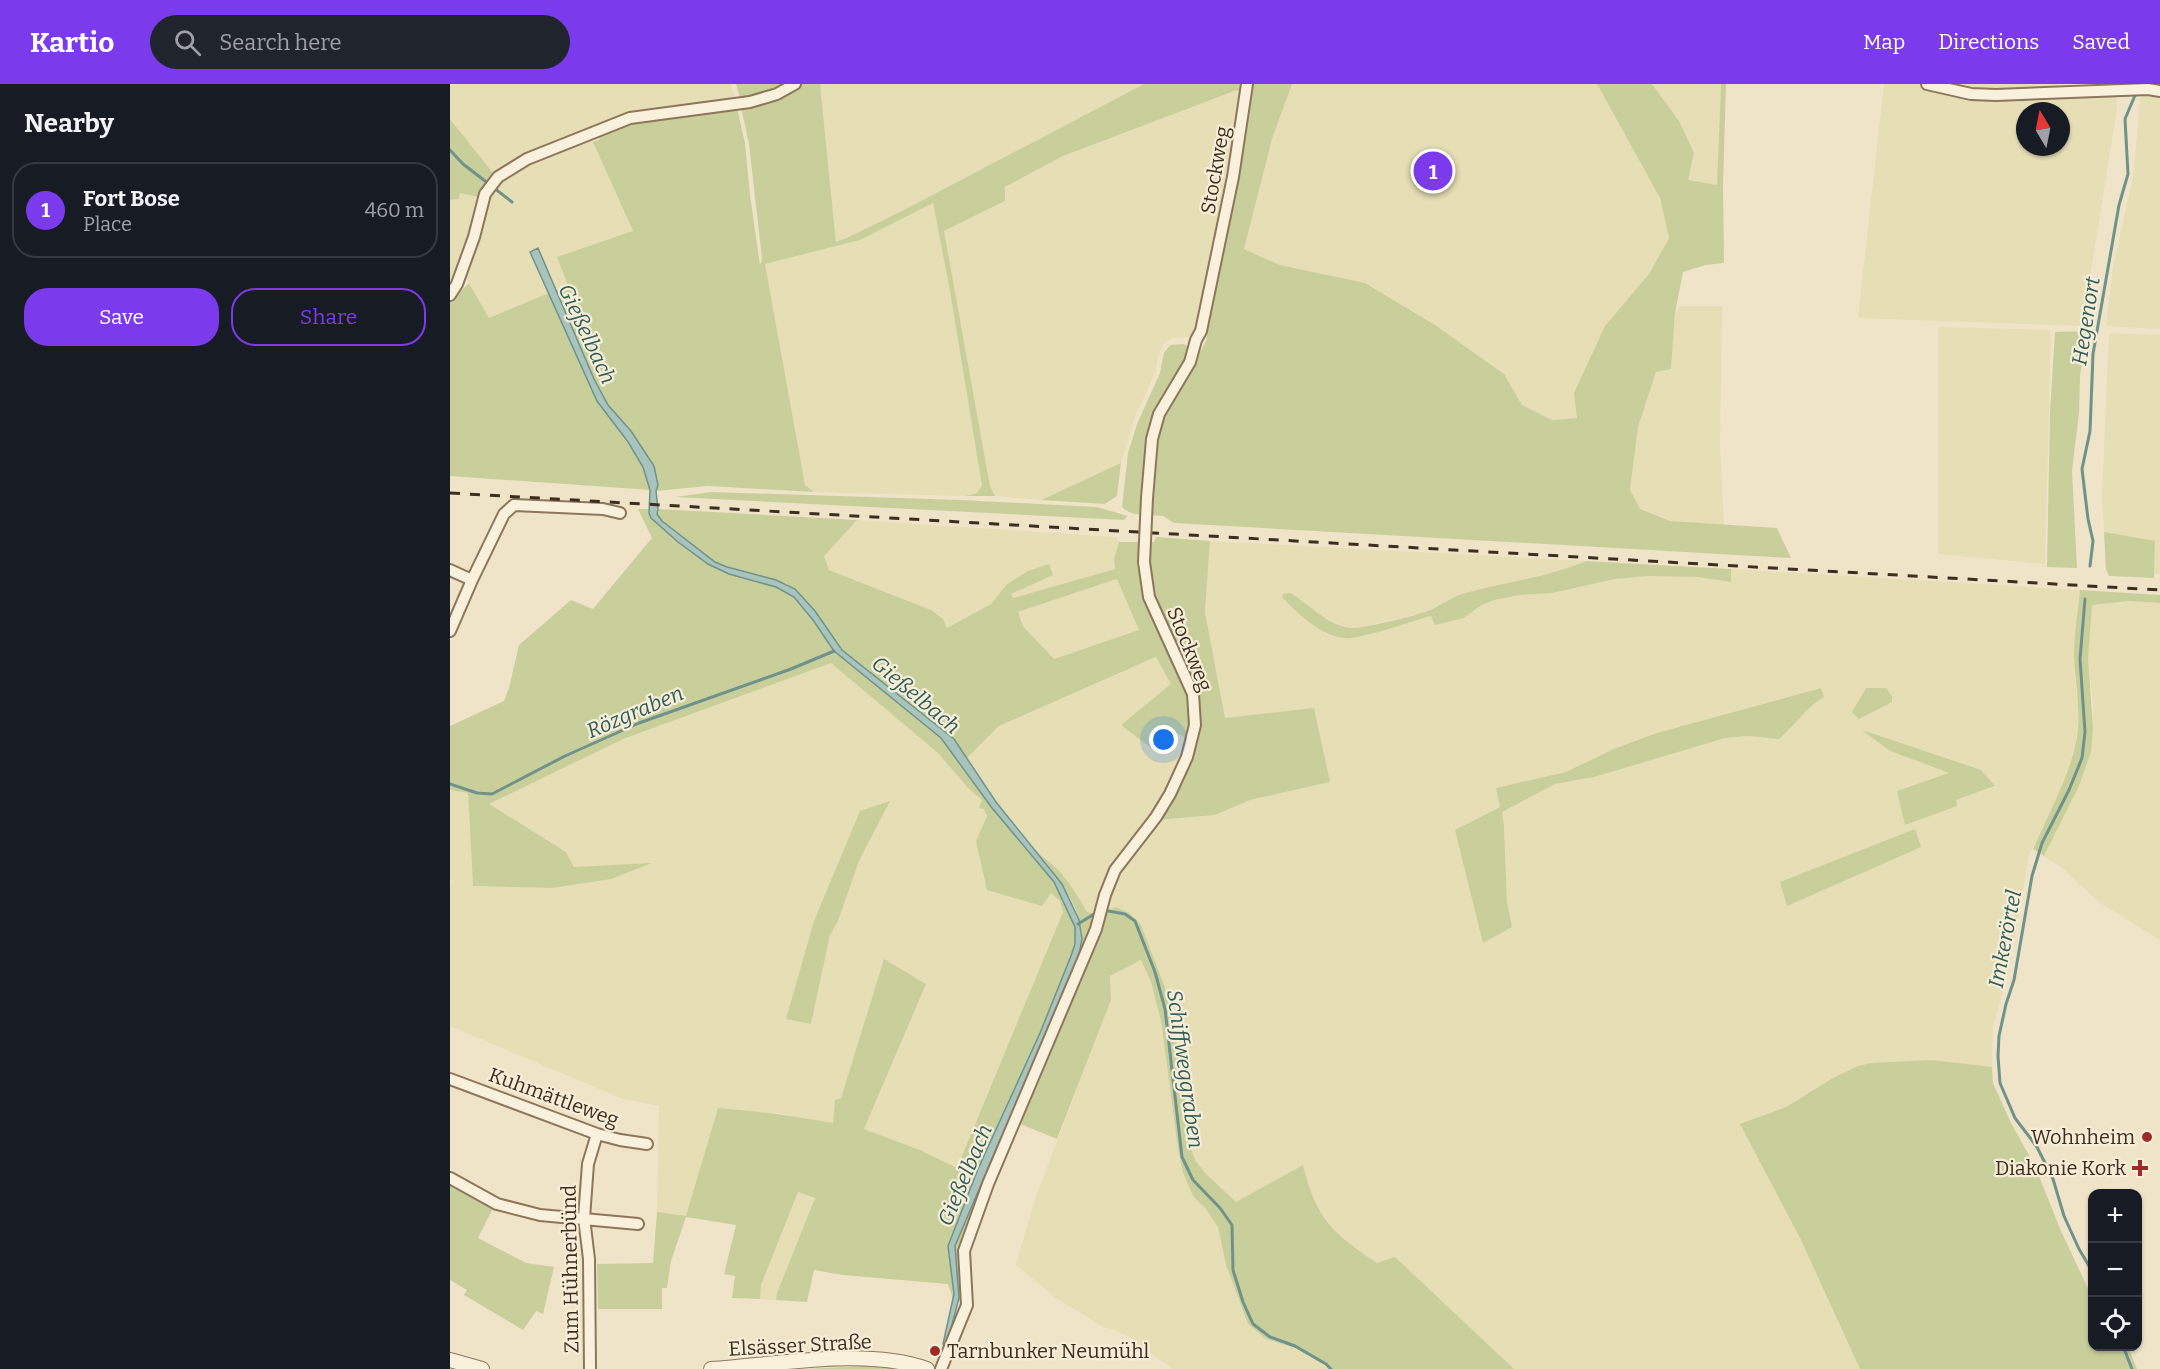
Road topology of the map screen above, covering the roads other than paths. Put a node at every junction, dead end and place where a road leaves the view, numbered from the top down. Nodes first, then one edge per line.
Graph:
1 (795, 84) edge
2 (1247, 84) edge
3 (1927, 84) edge
4 (2160, 91) edge
5 (450, 295) edge
6 (620, 513) dead end
7 (450, 570) edge
8 (472, 580) junction
9 (450, 631) edge
10 (450, 1079) edge
11 (597, 1134) junction
12 (647, 1144) dead end
13 (450, 1178) edge
14 (584, 1218) junction
15 (638, 1224) dead end
16 (450, 1360) edge
17 (778, 1367) edge
18 (482, 1369) edge
19 (590, 1369) edge
20 (711, 1369) edge
21 (927, 1369) edge
22 (941, 1369) edge

1 - 5 street
2 - 22 street, Stockweg, bridge
3 - 4 street
6 - 8 street
7 - 8 street
8 - 9 street
10 - 11 street, Kuhmättleweg
11 - 12 street, Kuhmättleweg
11 - 14 street, Zum Hühnerbünd
13 - 14 street
14 - 15 street
14 - 19 street, Zum Hühnerbünd
16 - 18 street
17 - 20 street, Elsässer Straße
17 - 21 street, Elsässer Straße

